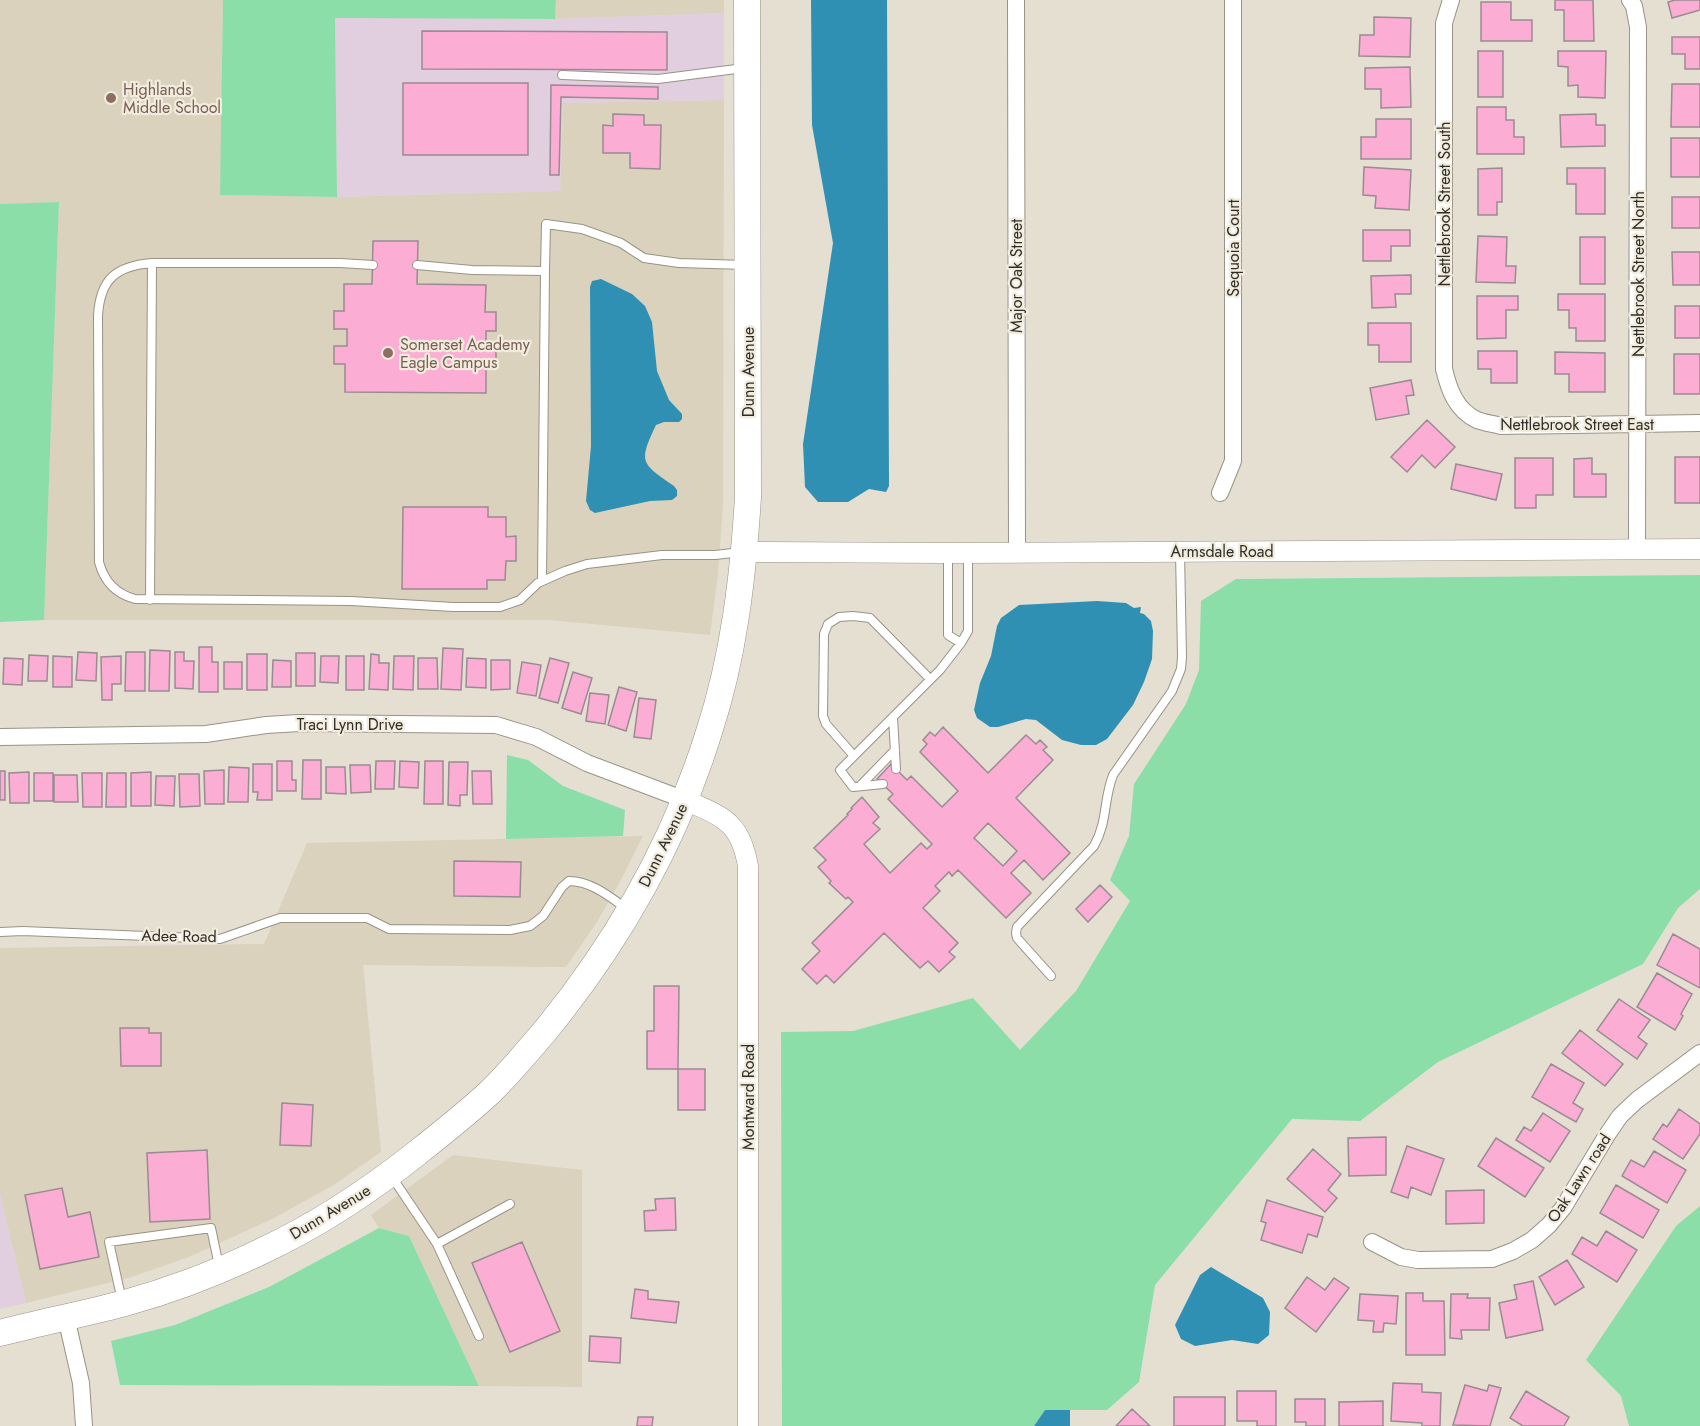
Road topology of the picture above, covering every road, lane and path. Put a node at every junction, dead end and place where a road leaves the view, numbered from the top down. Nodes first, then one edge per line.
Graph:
1 (747, 0) edge
2 (1016, 0) edge
3 (1233, 0) edge
4 (1451, 0) edge
5 (1630, 0) edge
6 (747, 68) junction
7 (562, 75) dead end
8 (152, 262) junction
9 (373, 265) dead end
10 (417, 265) dead end
11 (748, 265) junction
12 (545, 271) junction
13 (1458, 406) joint
14 (1700, 423) edge
15 (1638, 424) junction
16 (1220, 493) dead end
17 (1637, 549) junction
18 (1700, 549) edge
19 (1180, 551) junction
20 (744, 552) junction
21 (1017, 552) junction
22 (948, 553) junction
23 (968, 553) junction
24 (542, 581) junction
25 (150, 600) junction
26 (961, 643) junction
27 (930, 679) junction
28 (893, 717) junction
29 (0, 737) edge
30 (895, 750) junction
31 (854, 756) junction
32 (896, 769) dead end
33 (883, 784) dead end
34 (860, 786) junction
35 (685, 800) junction
36 (629, 911) junction
37 (0, 932) edge
38 (1051, 976) dead end
39 (1700, 1053) edge
40 (390, 1174) junction
41 (510, 1204) dead end
42 (1372, 1242) dead end
43 (437, 1244) junction
44 (219, 1269) junction
45 (123, 1303) junction
46 (66, 1317) junction
47 (0, 1333) edge
48 (479, 1336) dead end
49 (84, 1426) edge
50 (748, 1426) edge

1 - 6 main road, Dunn Avenue
2 - 21 street, Major Oak Street
3 - 16 street, Sequoia Court
4 - 13 street, Nettlebrook Street South
5 - 15 street, Nettlebrook Street North
6 - 7 lane
6 - 11 main road, Dunn Avenue
8 - 9 lane
8 - 25 lane
8 - 25 lane
10 - 12 lane
11 - 12 lane
11 - 20 main road, Dunn Avenue
12 - 24 lane
13 - 15 street, Nettlebrook Street East
14 - 15 street, Nettlebrook Street East
15 - 17 street, Nettlebrook Street North
17 - 18 street, Armsdale Road
17 - 19 street, Armsdale Road
19 - 21 street, Armsdale Road
19 - 38 lane
20 - 22 street, Armsdale Road
20 - 24 lane
20 - 35 main road, Dunn Avenue
21 - 23 street, Armsdale Road
22 - 23 street, Armsdale Road
22 - 26 lane
23 - 26 lane
24 - 25 lane
26 - 27 lane
27 - 28 lane
27 - 31 lane
28 - 30 lane
28 - 31 lane
29 - 35 street, Traci Lynn Drive
30 - 32 lane
30 - 34 lane
31 - 34 lane
33 - 34 lane
35 - 36 main road, Dunn Avenue
35 - 50 street, Montward Road
36 - 37 lane, Adee Road
36 - 40 main road, Dunn Avenue
39 - 42 street, Oak Lawn road
40 - 43 lane
40 - 44 main road, Dunn Avenue
41 - 43 lane
43 - 48 lane
44 - 45 main road, Dunn Avenue
44 - 45 lane
45 - 46 main road, Dunn Avenue
46 - 47 main road, Dunn Avenue
46 - 49 street

